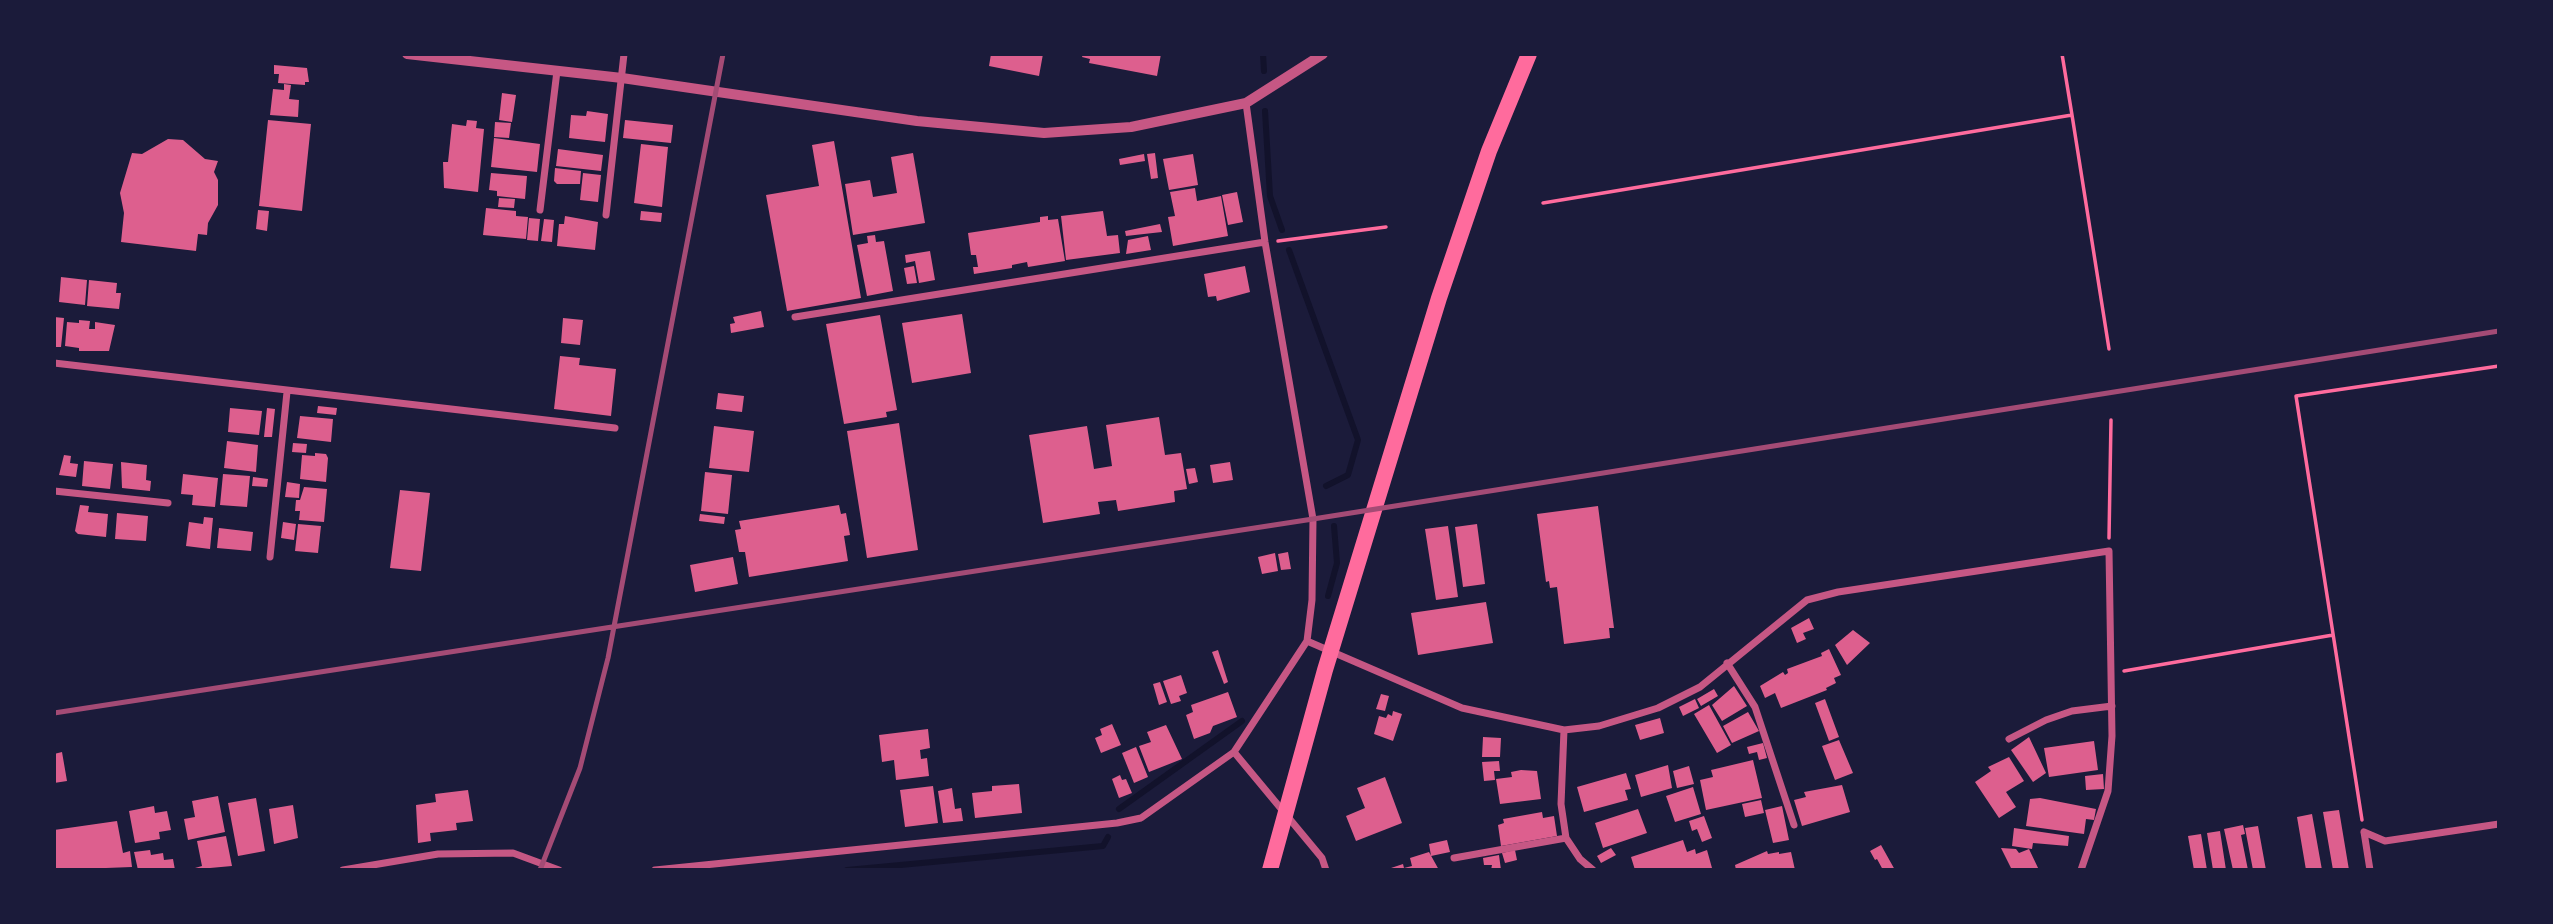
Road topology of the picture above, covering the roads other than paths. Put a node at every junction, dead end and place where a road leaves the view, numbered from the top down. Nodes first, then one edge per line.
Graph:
1 (407, 54) edge
2 (624, 54) edge
3 (1323, 54) edge
4 (1529, 54) edge
5 (557, 71) junction
6 (622, 78) junction
7 (1245, 103) junction
8 (540, 210) dead end
9 (606, 215) dead end
10 (1265, 242) junction
11 (794, 317) dead end
12 (54, 363) edge
13 (287, 392) junction
14 (615, 428) dead end
15 (54, 491) edge
16 (168, 503) dead end
17 (270, 557) dead end
18 (1307, 641) junction
19 (1727, 663) junction
20 (2112, 706) junction
21 (1563, 730) junction
22 (2009, 739) dead end
23 (1234, 752) junction
24 (2499, 824) edge
25 (1794, 825) dead end
26 (1566, 838) junction
27 (1454, 858) dead end
28 (343, 870) edge
29 (559, 870) edge
30 (655, 870) edge
31 (1270, 870) edge
32 (1326, 870) edge
33 (1593, 870) edge
34 (2081, 870) edge
35 (2370, 870) edge

1 - 5 street
2 - 6 street
3 - 7 street
4 - 31 highway
5 - 6 street
5 - 8 street
6 - 7 street
6 - 9 street
7 - 10 street
10 - 11 street
10 - 18 street
12 - 13 street
13 - 14 street
13 - 17 street
15 - 16 street
18 - 21 street
18 - 23 street
19 - 20 street
19 - 21 street
19 - 25 street
20 - 22 street
20 - 34 street
21 - 26 street
23 - 30 street
23 - 32 street
24 - 35 street
26 - 27 street
26 - 33 street
28 - 29 street

